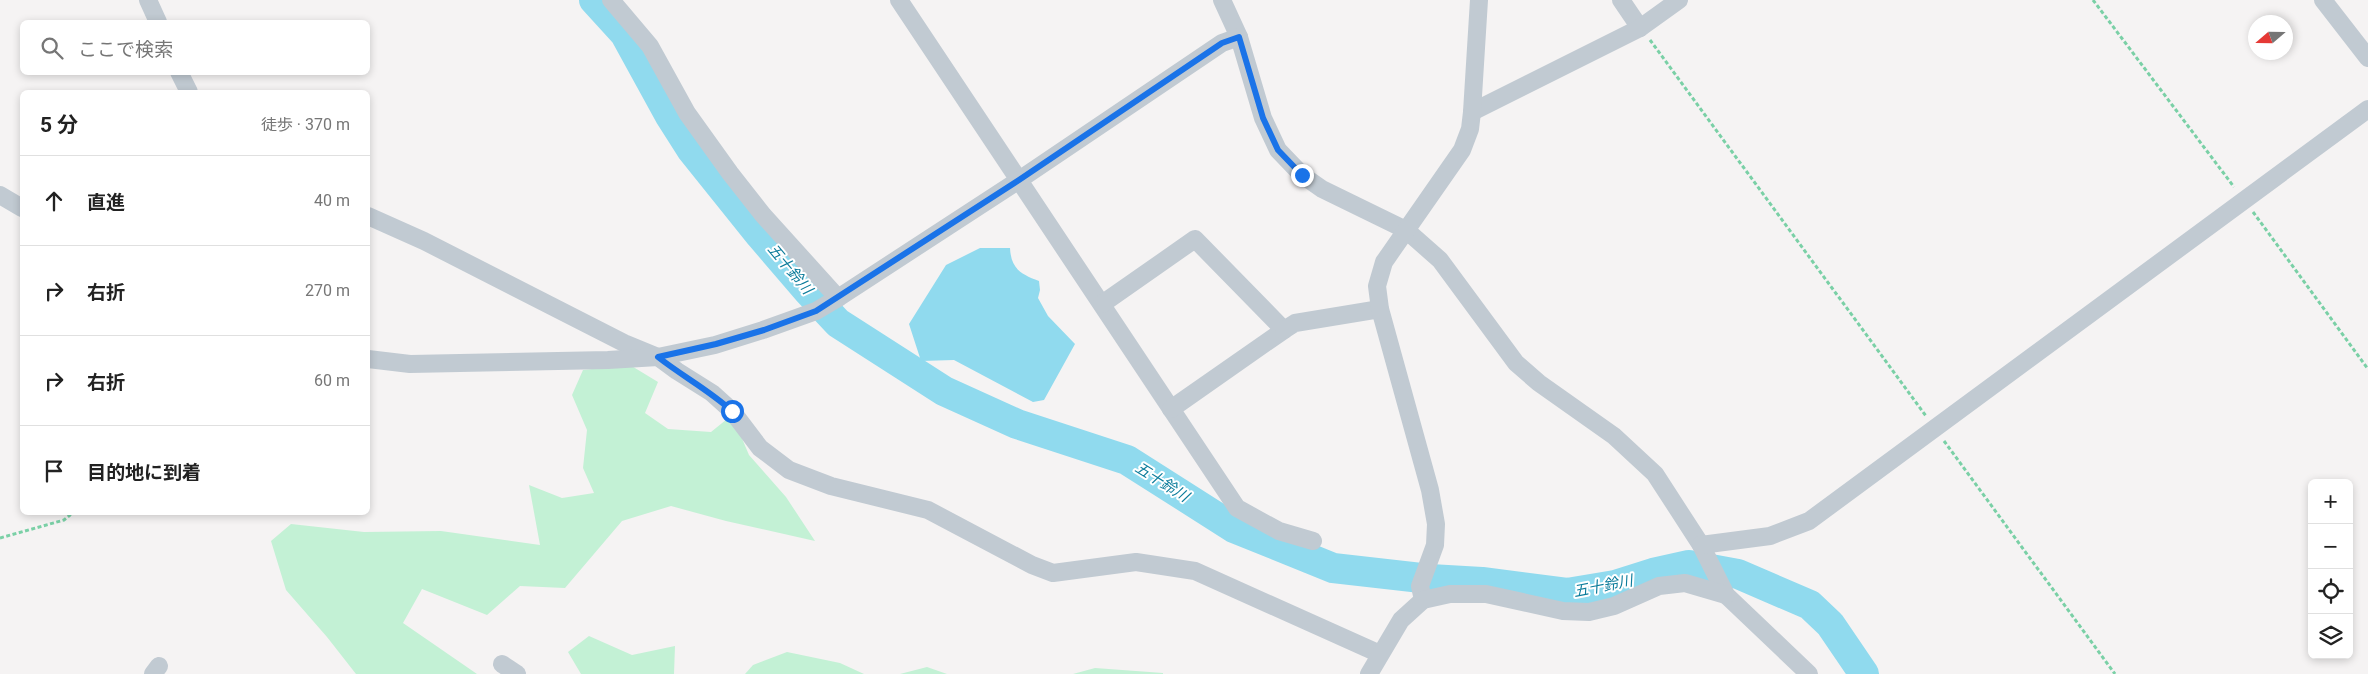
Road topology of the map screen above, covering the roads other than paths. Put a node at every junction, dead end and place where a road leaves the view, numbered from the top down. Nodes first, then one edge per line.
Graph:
1 (148, 0) edge
2 (610, 0) edge
3 (899, 0) edge
4 (1222, 0) edge
5 (1479, 0) edge
6 (1621, 0) edge
7 (1679, 0) edge
8 (2323, 0) edge
9 (157, 20) edge
10 (1640, 28) junction
11 (1239, 37) junction
12 (2368, 58) edge
13 (180, 75) edge
14 (188, 90) edge
15 (2368, 109) edge
16 (1472, 112) junction
17 (1019, 180) junction
18 (0, 195) edge
19 (20, 207) edge
20 (370, 217) edge
21 (1406, 230) junction
22 (828, 304) junction
23 (1102, 304) junction
24 (1380, 310) junction
25 (1284, 330) junction
26 (658, 357) junction
27 (370, 359) edge
28 (1171, 409) junction
29 (1313, 541) dead end
30 (1705, 550) junction
31 (1723, 588) junction
32 (1421, 593) junction
33 (1380, 654) junction
34 (502, 664) dead end
35 (517, 674) edge
36 (1369, 674) edge
37 (1809, 674) edge

1 - 9 street
2 - 22 street
3 - 17 street
4 - 11 street
5 - 16 street
6 - 10 street
7 - 10 street
8 - 12 street
10 - 16 street
11 - 17 street
11 - 21 street
13 - 14 street
15 - 30 street
16 - 21 street
17 - 22 street
17 - 23 street
18 - 19 street
20 - 26 street
21 - 24 street
21 - 30 street
22 - 26 street
23 - 25 street
23 - 28 street
24 - 25 street
24 - 32 street
25 - 28 street
26 - 27 street
26 - 33 street
28 - 29 street
30 - 31 street
31 - 32 street
31 - 37 street
32 - 33 street
33 - 36 street
34 - 35 street

